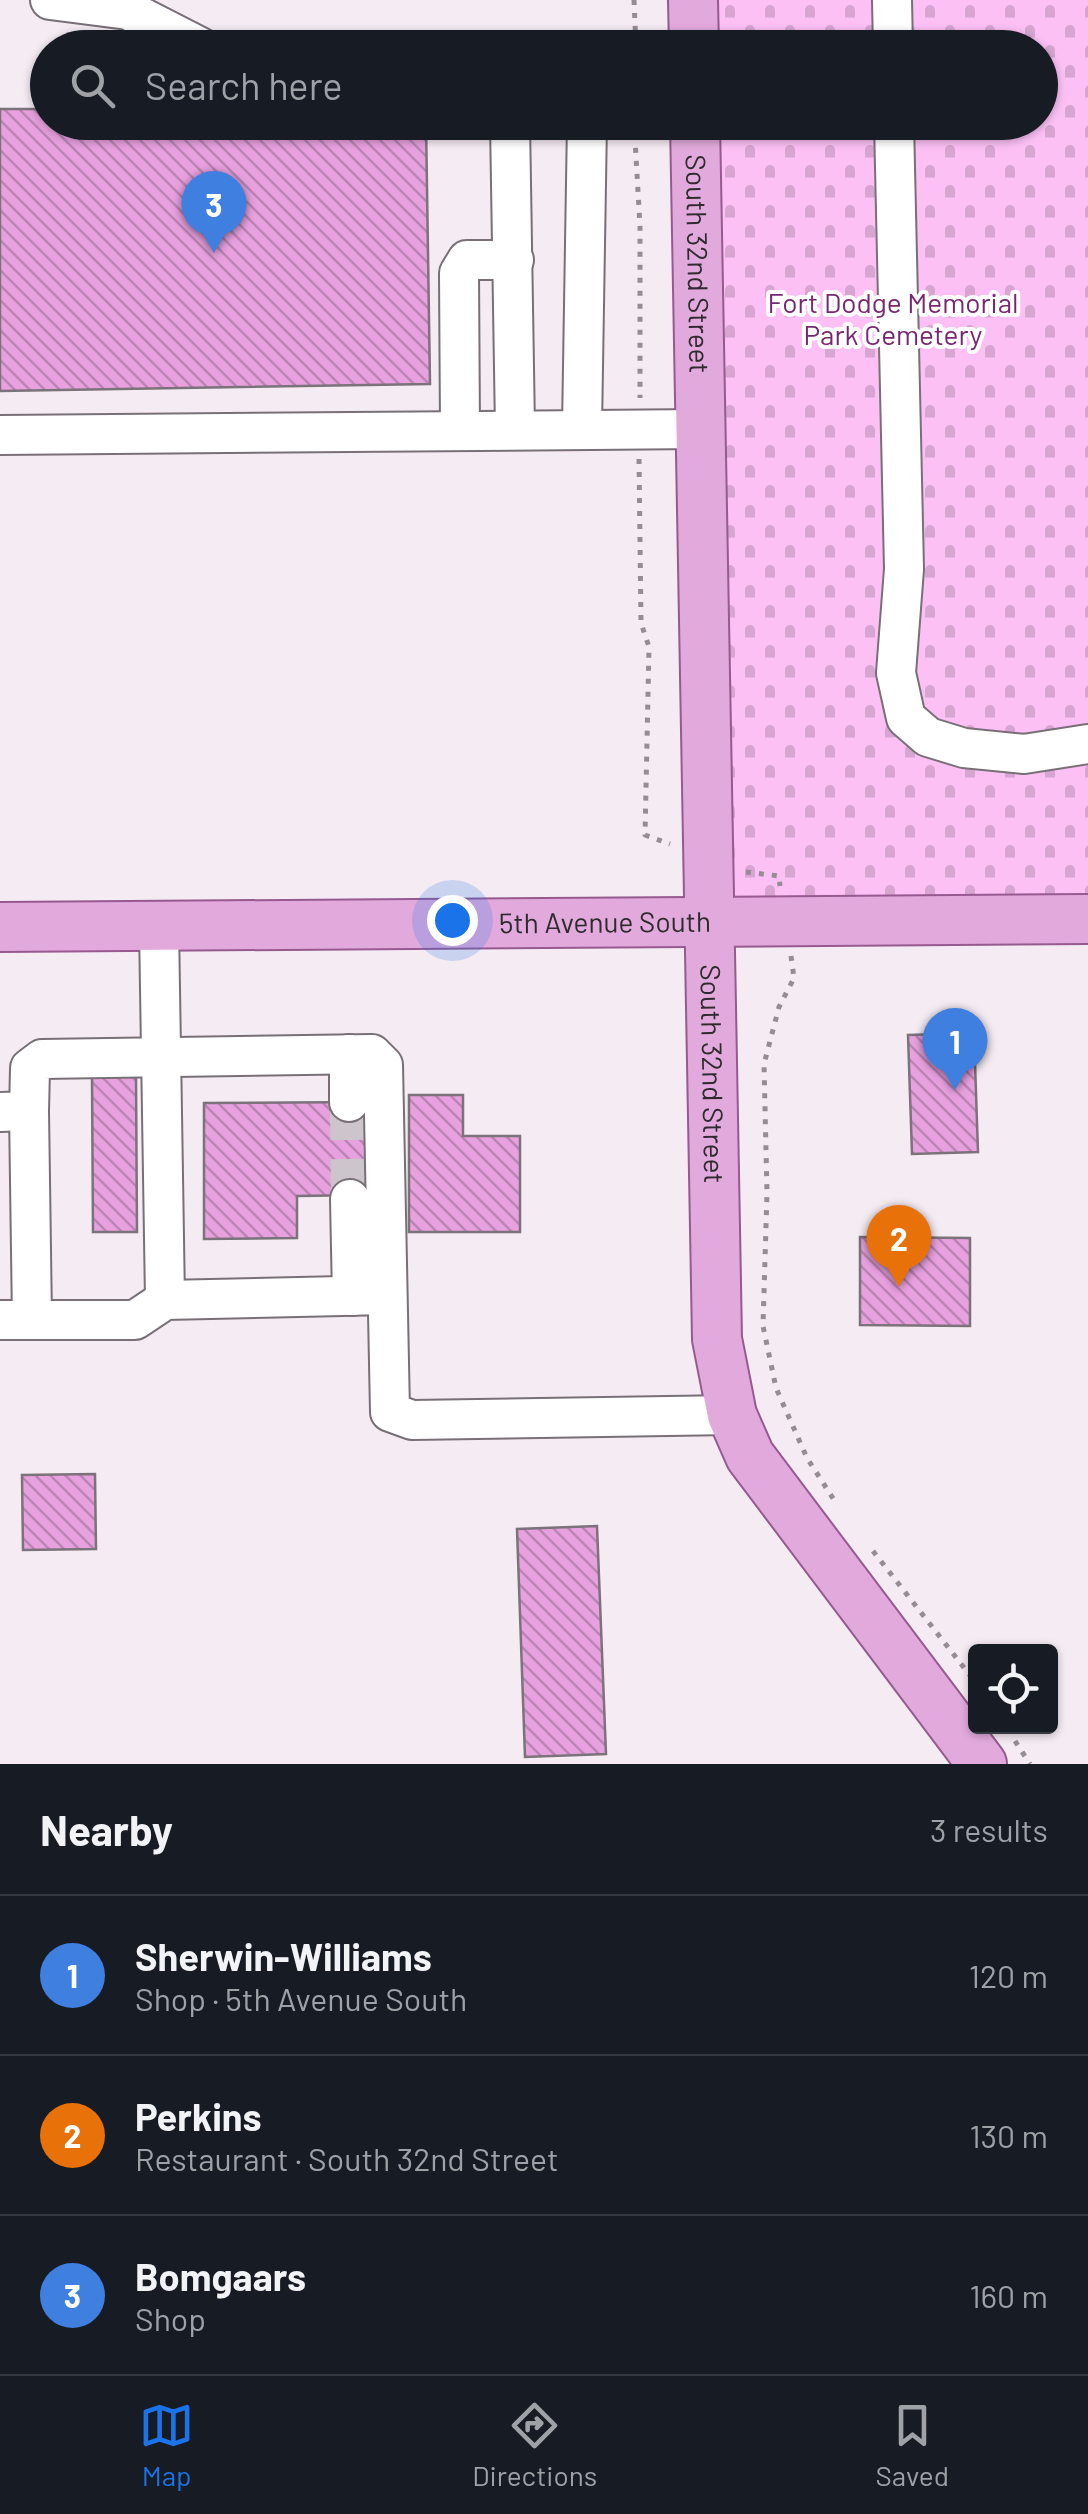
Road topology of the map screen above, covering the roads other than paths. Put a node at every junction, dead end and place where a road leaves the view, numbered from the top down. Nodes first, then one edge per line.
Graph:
1 (50, 0) edge
2 (693, 0) edge
3 (892, 0) edge
4 (167, 30) edge
5 (694, 30) edge
6 (892, 30) edge
7 (511, 140) edge
8 (587, 140) edge
9 (695, 140) edge
10 (894, 140) edge
11 (514, 260) junction
12 (582, 428) junction
13 (515, 429) junction
14 (460, 430) junction
15 (700, 430) junction
16 (0, 435) edge
17 (1088, 744) edge
18 (1088, 919) edge
19 (708, 920) junction
20 (159, 926) junction
21 (0, 928) edge
22 (349, 1054) junction
23 (161, 1057) junction
24 (349, 1102) tunnel mouth
25 (15, 1112) edge
26 (350, 1200) tunnel mouth
27 (370, 1296) junction
28 (165, 1300) junction
29 (16, 1320) edge
30 (732, 1415) junction
31 (982, 1764) edge

1 - 4 lane
2 - 5 main road
3 - 6 lane
7 - 11 lane
8 - 12 lane
9 - 15 main road, South 32nd Street
10 - 17 lane
11 - 13 lane
11 - 14 lane
12 - 13 lane
12 - 15 lane
13 - 14 lane
14 - 16 lane
15 - 19 main road, South 32nd Street
18 - 19 main road, 5th Avenue South
19 - 20 main road, 5th Avenue South
19 - 30 main road, South 32nd Street
20 - 21 main road, 5th Avenue South
20 - 23 lane
22 - 23 lane
22 - 24 lane
22 - 27 lane
23 - 25 lane
23 - 28 lane
25 - 29 lane
26 - 27 lane
27 - 28 lane
27 - 30 lane
28 - 29 lane
30 - 31 main road, South 32nd Street

